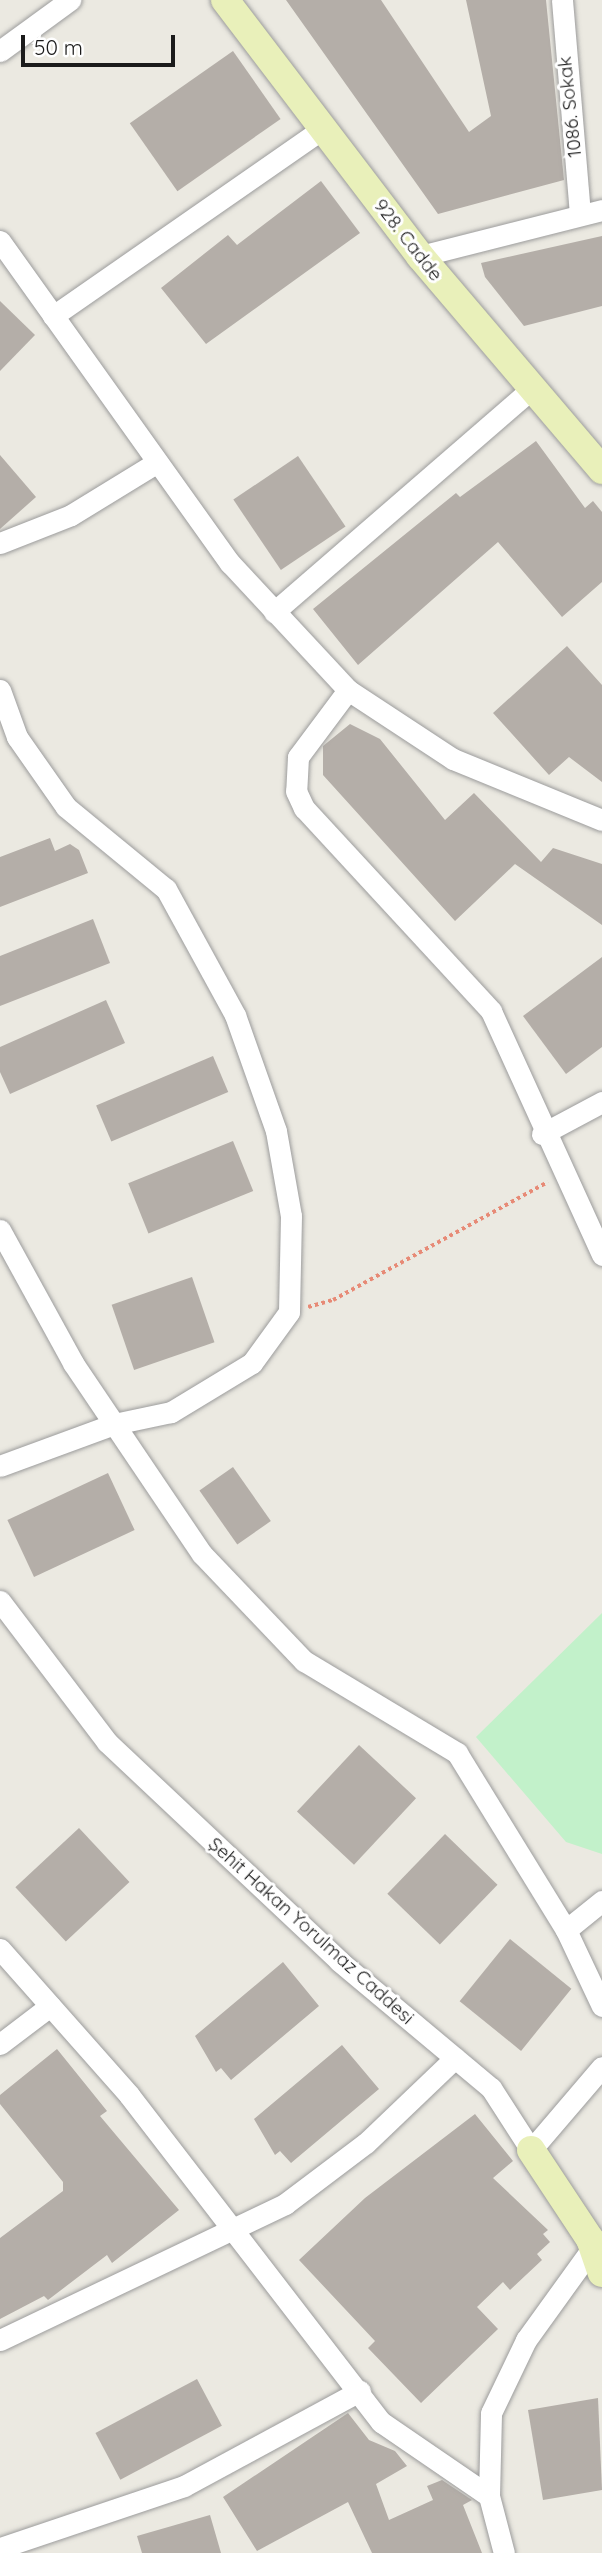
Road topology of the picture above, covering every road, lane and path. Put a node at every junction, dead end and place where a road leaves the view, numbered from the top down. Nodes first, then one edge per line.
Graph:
1 (70, 0) edge
2 (225, 0) edge
3 (562, 0) edge
4 (0, 51) edge
5 (322, 129) junction
6 (602, 210) edge
7 (580, 214) junction
8 (0, 242) edge
9 (420, 256) junction
10 (53, 316) junction
11 (530, 390) junction
12 (156, 463) junction
13 (602, 470) edge
14 (0, 543) edge
15 (274, 612) junction
16 (0, 690) edge
17 (348, 690) junction
18 (602, 820) edge
19 (602, 1102) edge
20 (542, 1134) junction
21 (561, 1176) junction
22 (0, 1230) edge
23 (602, 1255) edge
24 (289, 1312) junction
25 (114, 1424) junction
26 (0, 1466) edge
27 (0, 1601) edge
28 (602, 1901) edge
29 (566, 1930) junction
30 (0, 1950) edge
31 (50, 2006) junction
32 (602, 2007) edge
33 (0, 2044) edge
34 (455, 2058) junction
35 (602, 2067) edge
36 (531, 2150) junction
37 (229, 2227) junction
38 (598, 2260) edge
39 (0, 2340) edge
40 (360, 2391) junction
41 (489, 2496) junction
42 (0, 2548) edge
43 (503, 2553) edge

1 - 4 street
2 - 5 street, 928. Cadde
3 - 7 street, 1086. Sokak
5 - 9 street, 928. Cadde
5 - 10 street
6 - 7 street
7 - 9 street
8 - 10 street
9 - 11 street, 928. Cadde
10 - 12 street
11 - 13 street, 928. Cadde
11 - 15 street
12 - 14 street
12 - 15 street
15 - 17 street
16 - 24 street
17 - 18 street
17 - 20 street
19 - 20 street
20 - 21 street
21 - 23 street
21 - 24 path
22 - 25 street
24 - 25 street
25 - 26 street
25 - 29 street
27 - 34 street, Şehit Hakan Yorulmaz Caddesi
28 - 29 street
29 - 32 street
30 - 31 street
31 - 33 street
31 - 37 street
34 - 36 street, Şehit Hakan Yorulmaz Caddesi
34 - 37 street
35 - 36 street
36 - 38 street, Şehit Hakan Yorulmaz Caddesi
37 - 39 street
37 - 40 street
38 - 41 street
40 - 41 street
40 - 42 street
41 - 43 street

